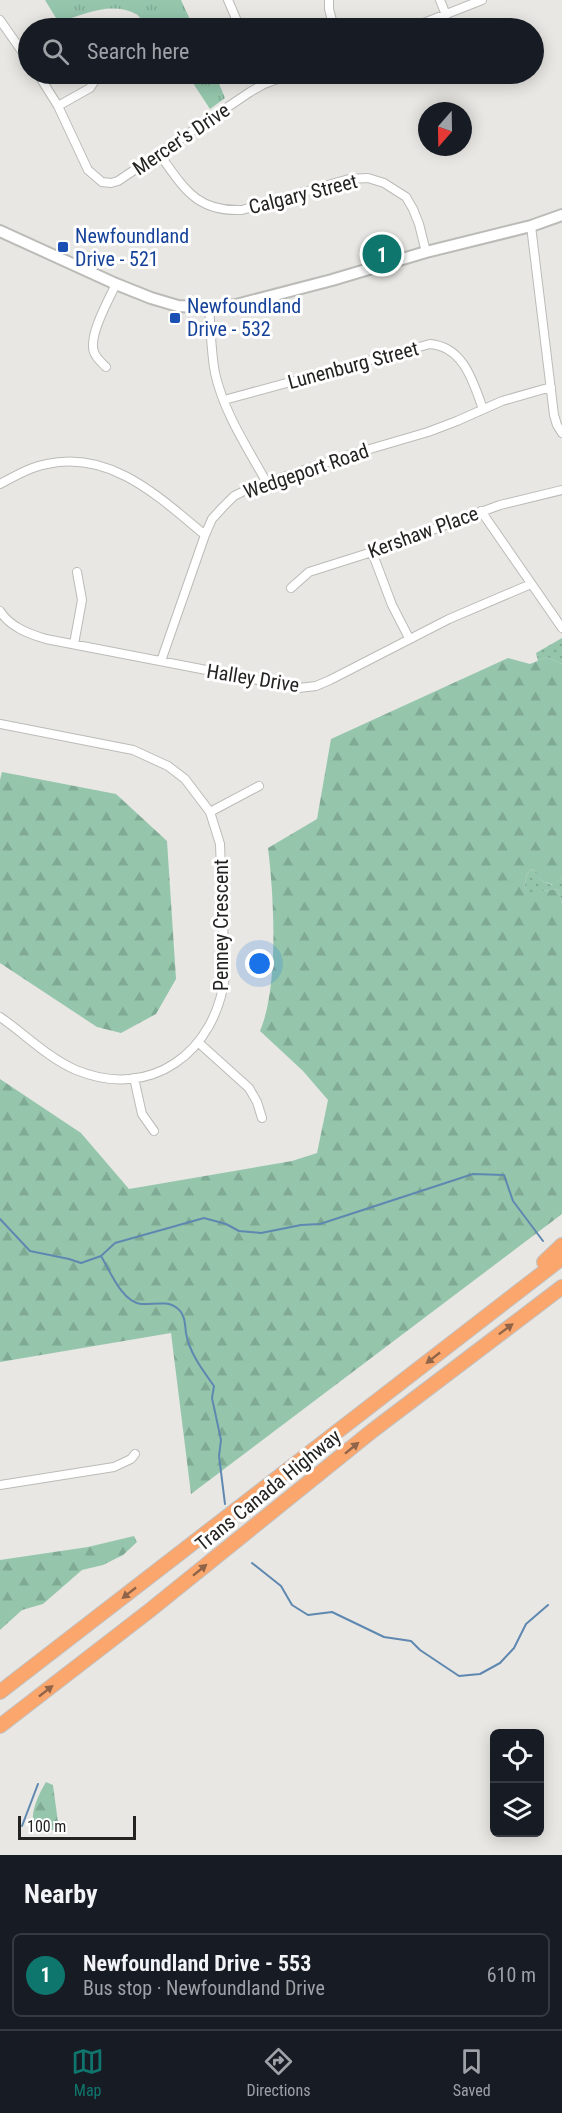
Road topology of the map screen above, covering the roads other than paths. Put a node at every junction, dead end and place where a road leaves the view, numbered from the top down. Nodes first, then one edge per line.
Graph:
1 (228, 0) edge
2 (329, 0) edge
3 (440, 0) edge
4 (482, 0) edge
5 (446, 15) junction
6 (236, 18) edge
7 (331, 18) edge
8 (438, 18) edge
9 (0, 20) edge
10 (3, 32) edge
11 (18, 49) edge
12 (44, 84) edge
13 (93, 84) edge
14 (264, 84) edge
15 (57, 106) junction
16 (160, 154) junction
17 (562, 215) edge
18 (531, 226) junction
19 (0, 231) edge
20 (426, 252) junction
21 (116, 284) junction
22 (209, 308) junction
23 (106, 367) dead end
24 (550, 387) junction
25 (224, 400) junction
26 (483, 409) junction
27 (562, 433) edge
28 (267, 483) junction
29 (0, 484) edge
30 (562, 490) edge
31 (481, 511) junction
32 (205, 535) junction
33 (372, 552) junction
34 (77, 572) dead end
35 (531, 584) junction
36 (291, 588) dead end
37 (0, 611) edge
38 (562, 628) edge
39 (409, 638) junction
40 (74, 644) junction
41 (161, 661) junction
42 (0, 724) edge
43 (259, 786) dead end
44 (210, 812) junction
45 (0, 1017) edge
46 (199, 1043) junction
47 (134, 1078) junction
48 (262, 1118) dead end
49 (154, 1131) dead end
50 (562, 1245) edge
51 (562, 1258) edge
52 (562, 1287) edge
53 (474, 1326) junction
54 (135, 1454) dead end
55 (0, 1485) edge
56 (1, 1691) edge
57 (0, 1726) edge

1 - 6 street
2 - 7 street
3 - 5 street
4 - 5 street
5 - 8 street
9 - 10 street
10 - 11 street
12 - 15 street
13 - 15 street
14 - 16 street, Mercer's Drive
15 - 16 street, Mercer's Drive
16 - 20 street, Calgary Street
17 - 18 street
18 - 20 street
18 - 24 street
19 - 21 street
20 - 22 street
21 - 22 street
21 - 23 street
22 - 25 street
24 - 26 street, Wedgeport Road
24 - 27 street
25 - 26 street, Lunenburg Street
25 - 28 street
26 - 28 street, Wedgeport Road
28 - 32 street, Wedgeport Road
29 - 32 street
30 - 31 street, Kershaw Place
31 - 33 street, Kershaw Place
31 - 35 street
32 - 41 street, Wedgeport Road
33 - 36 street, Kershaw Place
33 - 39 street
34 - 40 street
35 - 38 street
35 - 39 street, Halley Drive
37 - 40 street, Halley Drive
39 - 41 street, Halley Drive
40 - 41 street, Halley Drive
42 - 44 street, Penney Crescent
43 - 44 street
44 - 46 street, Penney Crescent
45 - 47 street, Penney Crescent
46 - 47 street, Penney Crescent
46 - 48 street
47 - 49 street
50 - 53 highway
51 - 53 highway, Trans Canada Highway
57 -> 52 highway, Trans Canada Highway
53 -> 56 highway, Trans Canada Highway
54 - 55 street

